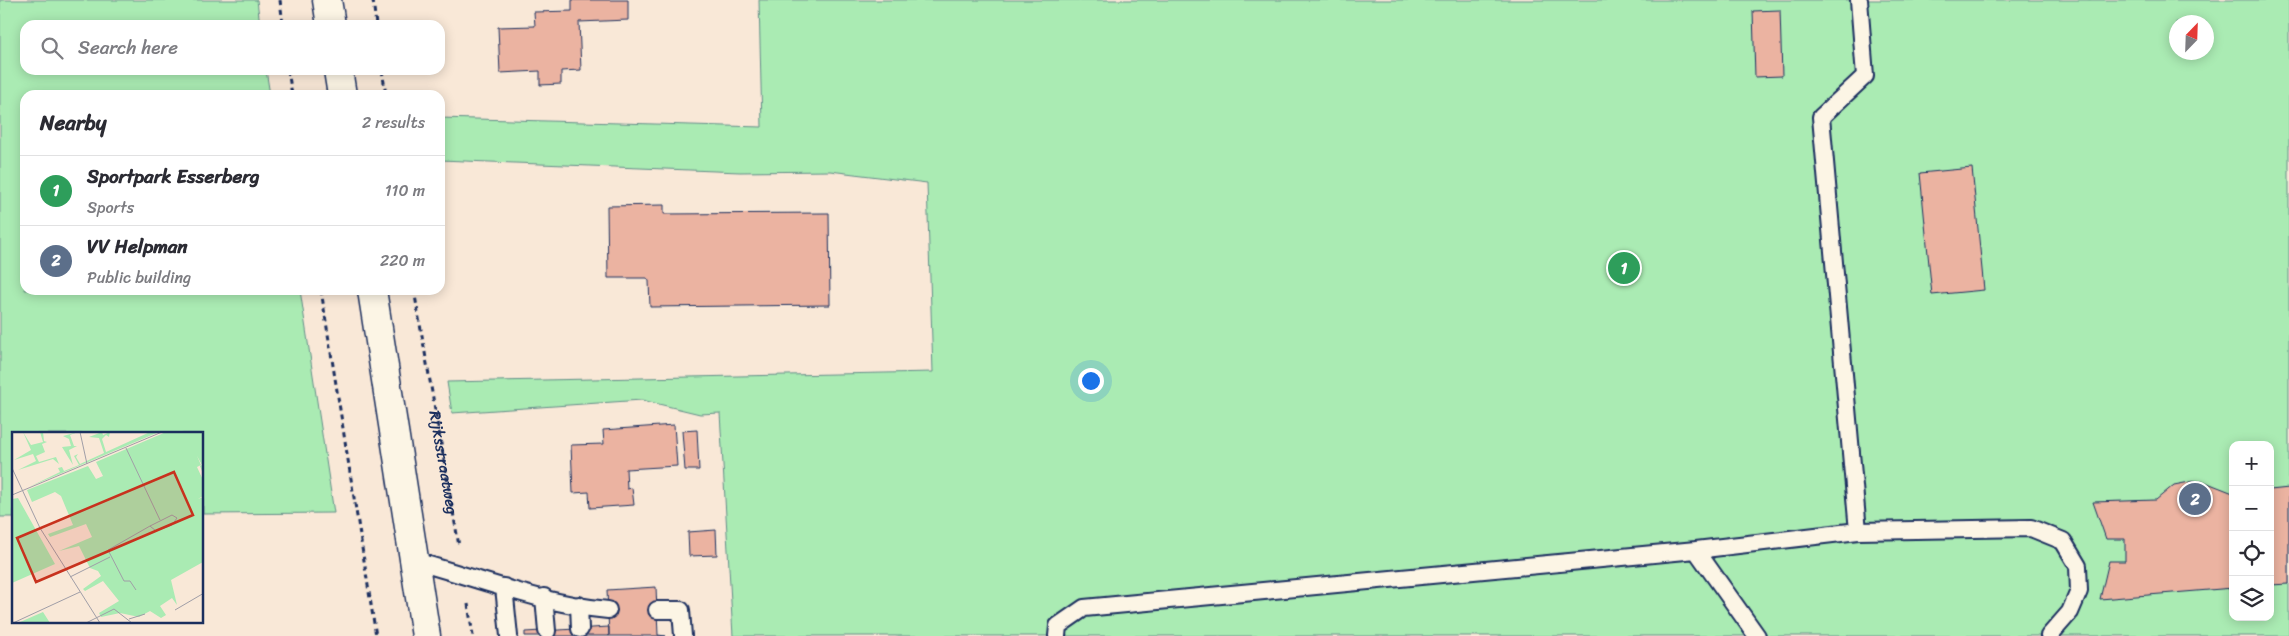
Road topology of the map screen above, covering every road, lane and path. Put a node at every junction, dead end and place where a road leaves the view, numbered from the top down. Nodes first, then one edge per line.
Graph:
1 (280, 0) edge
2 (327, 0) edge
3 (373, 0) edge
4 (1859, 0) edge
5 (282, 20) edge
6 (330, 20) edge
7 (375, 20) edge
8 (289, 75) edge
9 (339, 75) edge
10 (383, 75) edge
11 (291, 90) edge
12 (341, 90) edge
13 (385, 90) edge
14 (321, 295) edge
15 (373, 295) edge
16 (415, 295) edge
17 (1858, 531) junction
18 (1696, 550) junction
19 (414, 561) junction
20 (463, 574) junction
21 (504, 586) junction
22 (544, 597) junction
23 (585, 607) junction
24 (608, 610) dead end
25 (657, 610) dead end
26 (580, 629) dead end
27 (547, 631) dead end
28 (376, 636) edge
29 (426, 636) edge
30 (473, 636) edge
31 (509, 636) edge
32 (683, 636) edge
33 (1057, 636) edge
34 (1757, 636) edge
35 (2049, 636) edge

1 - 5 path
2 - 6 main road
3 - 7 path
4 - 17 lane
8 - 11 path
9 - 12 main road
10 - 13 path
14 - 28 path
15 - 19 main road
16 - 20 path, Rijksstraatweg
17 - 18 lane
17 - 35 lane
18 - 33 lane
18 - 34 lane
19 - 20 lane
19 - 29 main road
20 - 21 lane
20 - 30 path, Rijksstraatweg
21 - 22 lane
21 - 31 lane
22 - 23 lane
22 - 27 lane
23 - 24 lane
23 - 26 lane
25 - 32 lane

